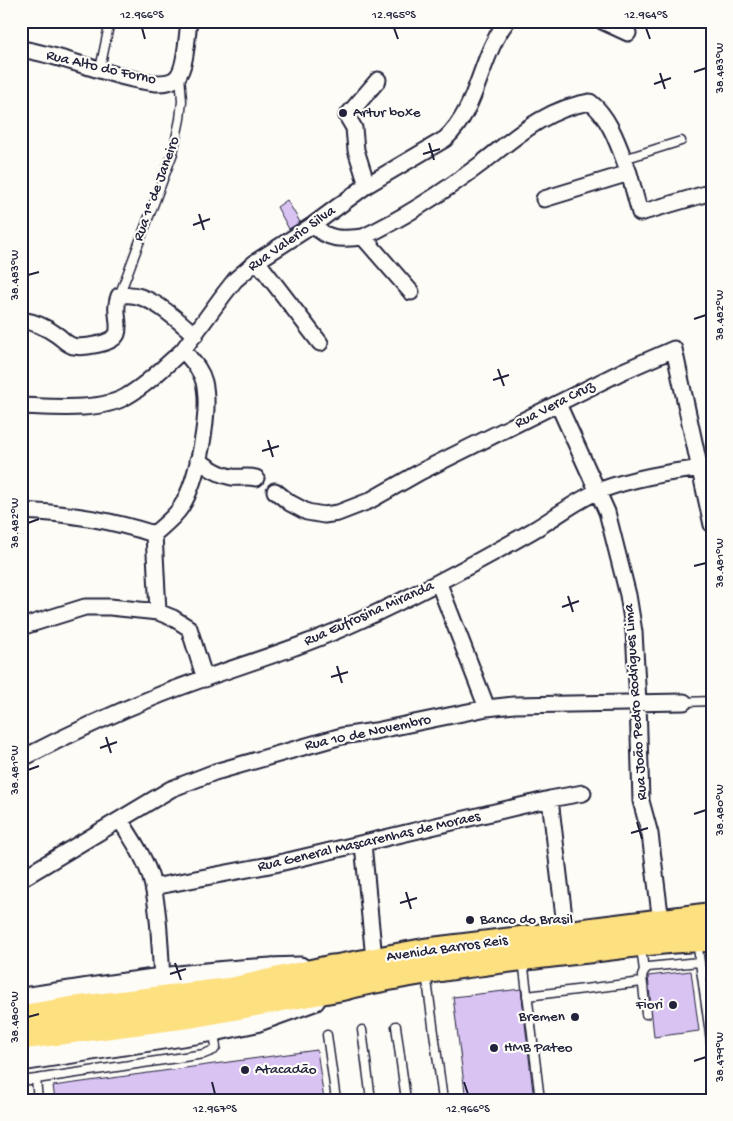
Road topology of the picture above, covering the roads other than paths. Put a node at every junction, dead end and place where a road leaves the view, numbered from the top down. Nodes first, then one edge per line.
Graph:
1 (110, 21) edge
2 (189, 21) edge
3 (507, 21) edge
4 (602, 21) edge
5 (628, 33) dead end
6 (21, 50) edge
7 (100, 69) junction
8 (180, 75) junction
9 (378, 80) dead end
10 (681, 141) dead end
11 (626, 166) junction
12 (367, 184) junction
13 (712, 192) edge
14 (544, 199) dead end
15 (313, 225) junction
16 (363, 237) junction
17 (257, 260) junction
18 (411, 292) dead end
19 (118, 296) junction
20 (21, 320) edge
21 (195, 335) junction
22 (320, 343) dead end
23 (183, 350) junction
24 (558, 404) junction
25 (21, 406) edge
26 (198, 460) junction
27 (706, 468) edge
28 (256, 478) dead end
29 (275, 491) dead end
30 (598, 491) junction
31 (21, 511) edge
32 (712, 525) edge
33 (154, 534) junction
34 (439, 584) junction
35 (158, 612) junction
36 (21, 627) edge
37 (205, 679) junction
38 (712, 700) edge
39 (638, 702) junction
40 (684, 702) joint
41 (486, 708) junction
42 (21, 759) edge
43 (583, 793) dead end
44 (550, 799) junction
45 (120, 820) junction
46 (363, 844) junction
47 (21, 879) edge
48 (153, 888) junction
49 (712, 916) edge
50 (661, 922) junction
51 (566, 934) junction
52 (640, 945) junction
53 (703, 947) edge
54 (523, 958) junction
55 (374, 959) junction
56 (426, 971) junction
57 (644, 971) junction
58 (701, 972) junction
59 (712, 972) edge
60 (339, 978) junction
61 (162, 979) junction
62 (642, 982) junction
63 (527, 996) junction
64 (21, 999) edge
65 (235, 999) junction
66 (646, 1014) dead end
67 (21, 1018) edge
68 (396, 1026) dead end
69 (214, 1030) junction
70 (362, 1030) dead end
71 (327, 1035) dead end
72 (21, 1037) edge
73 (712, 1048) edge
74 (21, 1060) edge
75 (36, 1079) junction
76 (21, 1081) edge
77 (38, 1100) edge
78 (336, 1100) edge
79 (371, 1100) edge
80 (406, 1100) edge
81 (443, 1100) edge
82 (540, 1100) edge

1 - 7 lane
2 - 8 street, Rua 1ª de Janeiro
3 - 12 street, Rua Valerio Silva
4 - 5 street
6 - 7 street, Rua Alto do Forno
7 - 8 street, Rua Alto do Forno
8 - 19 lane, Rua 1ª de Janeiro
9 - 12 street
10 - 11 lane
11 - 13 street
11 - 14 street
11 - 16 street
12 - 15 street, Rua Valerio Silva
15 - 16 street
15 - 17 street, Rua Valerio Silva
16 - 18 street
17 - 21 street, Rua Valerio Silva
17 - 22 street
19 - 20 street
19 - 21 street
21 - 23 street, Rua Valerio Silva
23 - 25 street, Rua Valerio Silva
23 - 26 street
24 - 27 street, Rua Vera Cruz
24 - 29 street, Rua Vera Cruz
24 - 30 street, Rua João Pedro Rodrigues Lima
26 - 28 street
26 - 33 street
27 - 30 street, Rua Eufrosina Miranda
27 - 32 street, Rua Vera Cruz
30 - 34 street, Rua Eufrosina Miranda
30 - 39 street, Rua João Pedro Rodrigues Lima
31 - 33 street
33 - 35 street
34 - 37 street, Rua Eufrosina Miranda
34 - 41 street
35 - 36 street
35 - 37 street
37 - 42 street, Rua Eufrosina Miranda
38 - 40 lane
39 - 40 street, Rua 10 de Novembro
39 - 41 street, Rua 10 de Novembro
39 - 50 street, Rua João Pedro Rodrigues Lima
41 - 45 street, Rua 10 de Novembro
43 - 44 street, Rua General Mascarenhas de Moraes
44 - 46 street, Rua General Mascarenhas de Moraes
44 - 51 street
45 - 47 street, Rua 10 de Novembro
45 - 48 street
46 - 48 street, Rua General Mascarenhas de Moraes
46 - 55 street
48 - 61 street
49 - 50 main road, Avenida Barros Reis
50 - 51 main road, Avenida Barros Reis
51 - 55 main road, Avenida Barros Reis
52 - 53 main road, Avenida Barros Reis
52 - 54 main road, Avenida Barros Reis
52 - 57 lane
53 - 57 lane
53 - 58 lane
54 - 56 main road, Avenida Barros Reis
54 - 63 lane
55 - 60 main road, Avenida Barros Reis
56 - 60 main road, Avenida Barros Reis
56 - 81 lane
57 - 62 lane
58 - 59 lane
58 - 73 lane
60 - 61 main road, Avenida Barros Reis
60 - 65 highway, Avenida Barros Reis
60 - 69 main road, Avenida Barros Reis
61 - 64 main road, Avenida Barros Reis
62 - 63 lane
62 - 66 lane
63 - 82 lane
65 - 67 highway
65 - 72 highway
68 - 80 lane
69 - 74 main road, Avenida Barros Reis
69 - 75 lane
70 - 79 lane
71 - 78 lane
75 - 76 lane
75 - 77 lane

